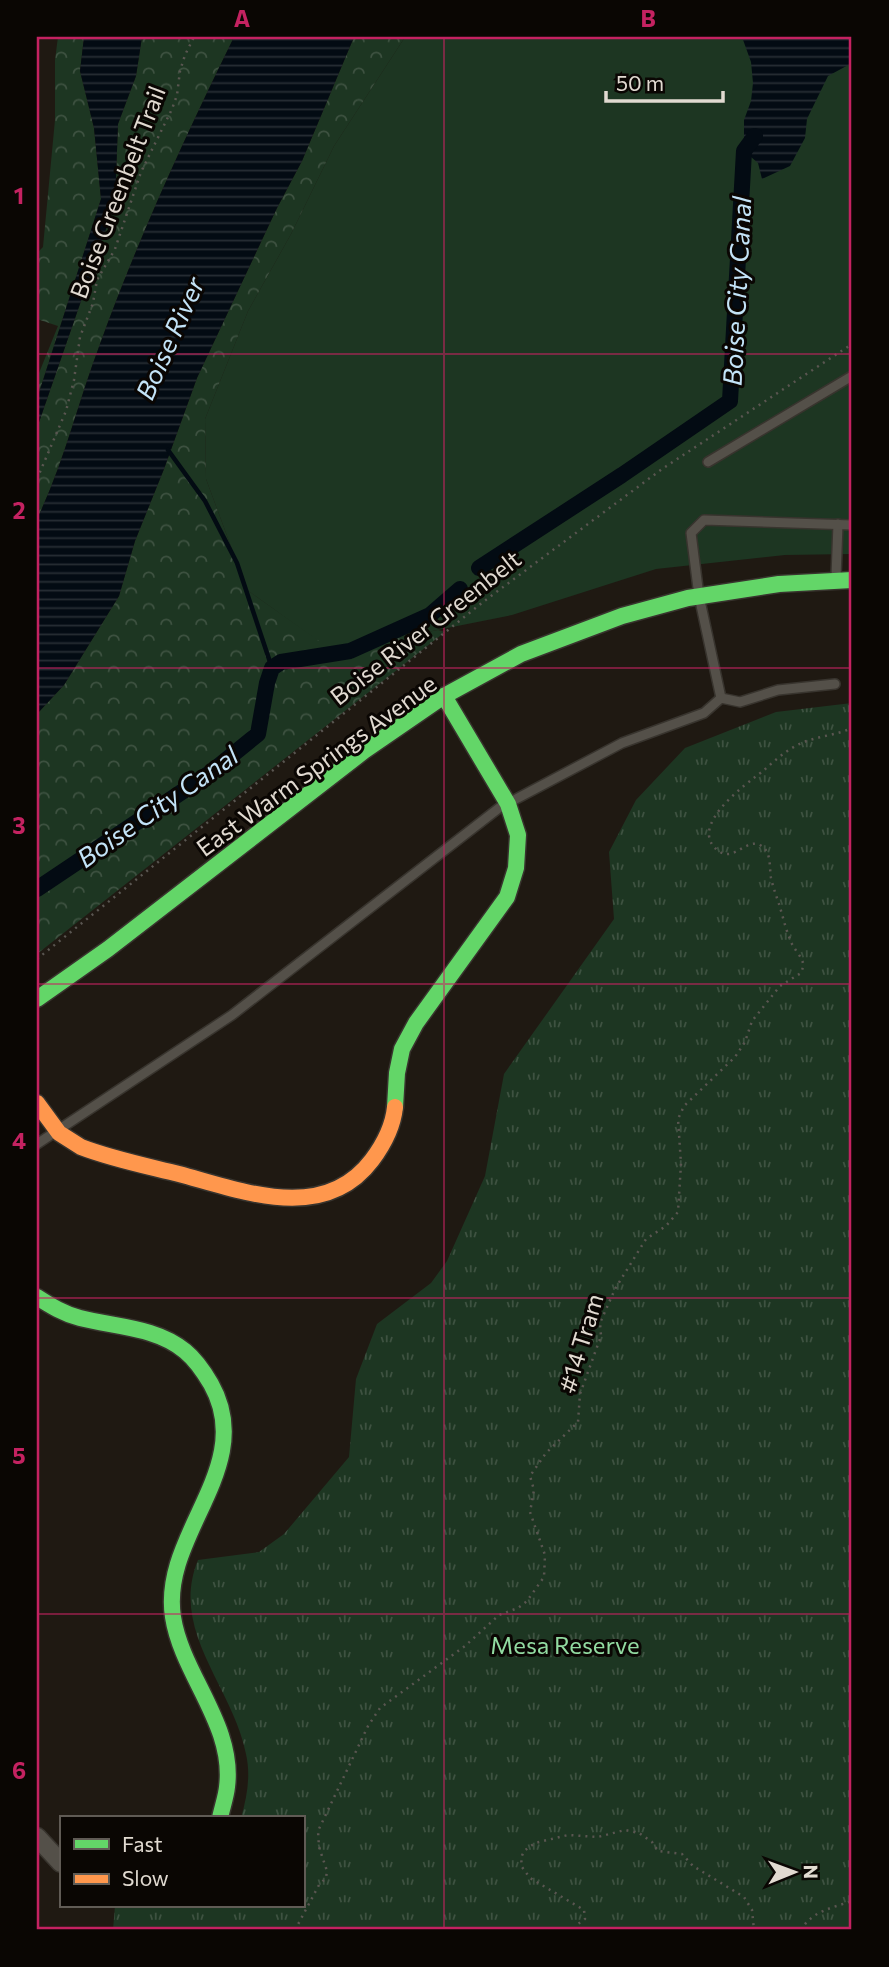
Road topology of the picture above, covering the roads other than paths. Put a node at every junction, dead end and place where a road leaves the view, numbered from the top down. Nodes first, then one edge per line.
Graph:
1 (852, 376) edge
2 (708, 462) dead end
3 (838, 524) junction
4 (852, 525) edge
5 (844, 579) edge
6 (699, 596) junction
7 (835, 684) dead end
8 (444, 696) junction
9 (721, 698) junction
10 (508, 804) junction
11 (37, 999) edge
12 (37, 1104) edge
13 (56, 1131) junction
14 (37, 1143) edge
15 (37, 1297) edge
16 (221, 1816) edge
17 (37, 1837) edge
18 (60, 1862) edge

1 - 2 lane
3 - 4 lane
3 - 5 lane
3 - 6 lane
5 - 6 street, East Warm Springs Avenue
6 - 8 street, East Warm Springs Avenue
6 - 9 lane
7 - 9 lane
8 - 10 street
8 - 11 street, East Warm Springs Avenue
9 - 10 lane
10 - 13 lane
10 - 13 street
12 - 13 street
13 - 14 lane
15 - 16 street
17 - 18 street

